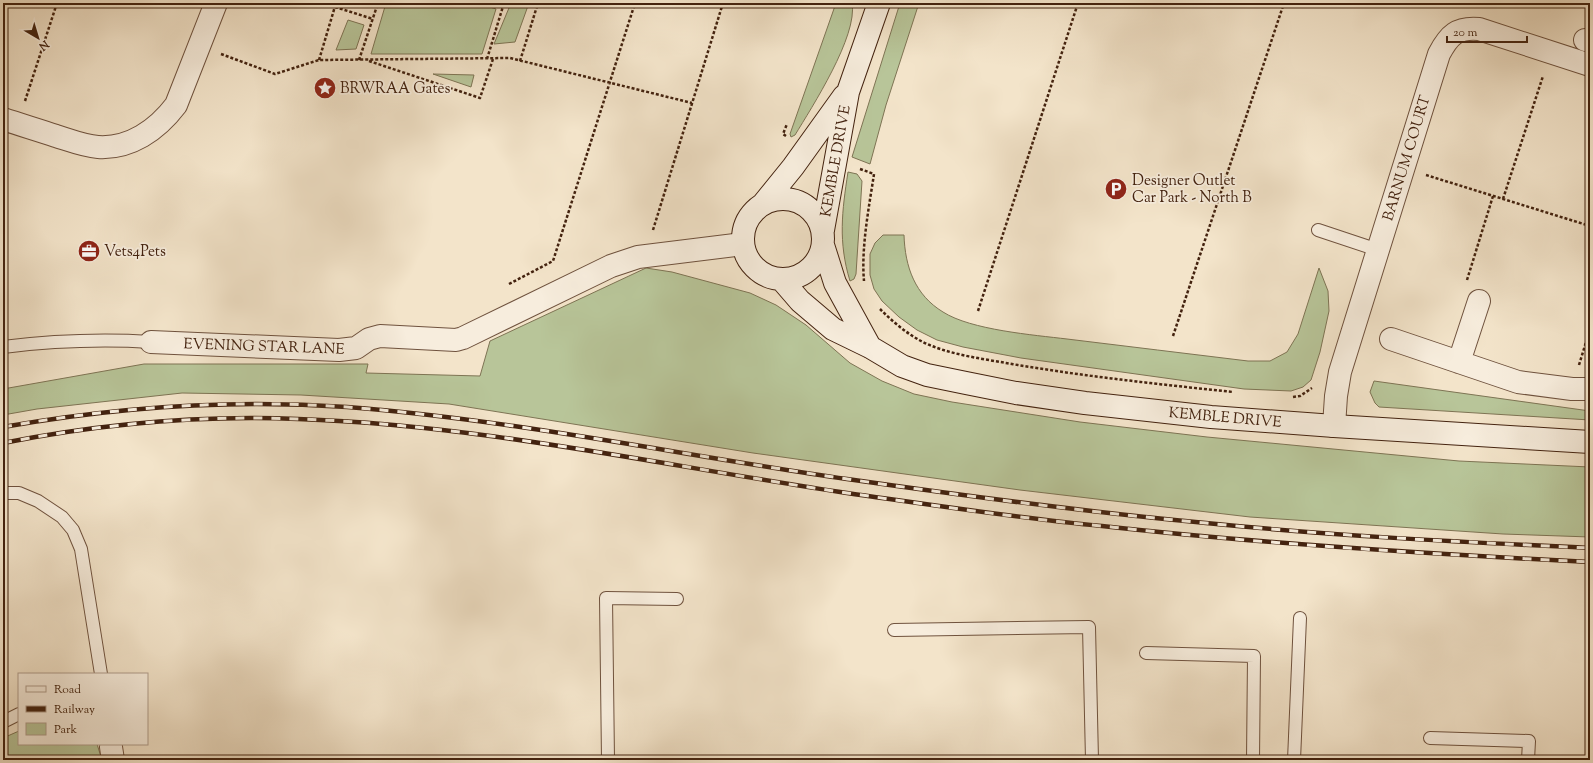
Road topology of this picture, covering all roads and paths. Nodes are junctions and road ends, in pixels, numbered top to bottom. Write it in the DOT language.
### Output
graph roads {
  1 [pos="57,3"];
  2 [pos="216,3"];
  3 [pos="336,3"];
  4 [pos="378,3"];
  5 [pos="504,3"];
  6 [pos="538,3"];
  7 [pos="635,3"];
  8 [pos="723,3"];
  9 [pos="879,3"];
  10 [pos="1078,3"];
  11 [pos="1284,3"];
  12 [pos="335,7"];
  13 [pos="373,19"];
  14 [pos="200,47"];
  15 [pos="487,59"];
  16 [pos="493,59"];
  17 [pos="318,60"];
  18 [pos="359,60"];
  19 [pos="366,60"];
  20 [pos="520,61"];
  21 [pos="1590,65"];
  22 [pos="1543,74"];
  23 [pos="610,83"];
  24 [pos="848,92"];
  25 [pos="692,103"];
  26 [pos="10,122"];
  27 [pos="788,124"];
  28 [pos="806,150"];
  29 [pos="834,163"];
  30 [pos="1403,168"];
  31 [pos="1503,199"];
  32 [pos="763,204"];
  33 [pos="1590,226"];
  34 [pos="1318,230"];
  35 [pos="823,237"];
  36 [pos="743,244"];
  37 [pos="1378,250"];
  38 [pos="645,256"];
  39 [pos="781,279"];
  40 [pos="864,283"];
  41 [pos="509,284"];
  42 [pos="1479,301"];
  43 [pos="878,308"];
  44 [pos="978,311"];
  45 [pos="1590,329"];
  46 [pos="1173,336"];
  47 [pos="1391,339"];
  48 [pos="151,342"];
  49 [pos="3,347"];
  50 [pos="870,347"];
  51 [pos="1459,362"];
  52 [pos="1314,386"];
  53 [pos="1581,389"];
  54 [pos="1234,392"];
  55 [pos="1290,397"];
  56 [pos="1334,426"];
  57 [pos="1590,442"];
  58 [pos="3,493"];
  59 [pos="678,599"];
  60 [pos="1300,618"];
  61 [pos="894,630"];
  62 [pos="1146,653"];
  63 [pos="98,672"];
  64 [pos="18,714"];
  65 [pos="3,722"];
  66 [pos="1430,738"];
  67 [pos="608,760"];
  68 [pos="1092,760"];
  69 [pos="1253,760"];
  70 [pos="1294,760"];
  71 [pos="1528,760"];
  1 -- 26 [label="path"];
  2 -- 14 [label="street"];
  3 -- 12 [label="path"];
  4 -- 13 [label="path"];
  5 -- 15 [label="path"];
  6 -- 20 [label="path"];
  7 -- 23 [label="path"];
  8 -- 25 [label="path"];
  9 -- 24 [label="street, KEMBLE DRIVE"];
  10 -- 44 [label="path"];
  11 -- 46 [label="path"];
  12 -- 13 [label="path"];
  12 -- 17 [label="path"];
  13 -- 18 [label="path"];
  14 -- 17 [label="path"];
  14 -- 26 [label="street"];
  15 -- 16 [label="path"];
  15 -- 19 [label="path"];
  16 -- 19 [label="path"];
  16 -- 20 [label="path"];
  17 -- 18 [label="path"];
  18 -- 19 [label="path"];
  20 -- 23 [label="path"];
  21 -- 30 [label="street, BARNUM COURT"];
  22 -- 31 [label="path"];
  23 -- 25 [label="path"];
  23 -- 41 [label="path"];
  24 -- 28 [label="street, KEMBLE DRIVE"];
  24 -- 29 [label="street, KEMBLE DRIVE"];
  25 -- 38 [label="path"];
  27 -- 28 [label="path"];
  28 -- 32 [label="street, KEMBLE DRIVE"];
  29 -- 35 [label="street, KEMBLE DRIVE"];
  29 -- 40 [label="path"];
  30 -- 31 [label="path"];
  30 -- 37 [label="street, BARNUM COURT"];
  31 -- 33 [label="path"];
  32 -- 35 [label="street"];
  32 -- 36 [label="street"];
  34 -- 37 [label="lane"];
  35 -- 39 [label="street"];
  35 -- 50 [label="street, KEMBLE DRIVE"];
  36 -- 38 [label="street, EVENING STAR LANE"];
  36 -- 39 [label="street"];
  37 -- 56 [label="street, BARNUM COURT"];
  38 -- 48 [label="street, EVENING STAR LANE"];
  39 -- 50 [label="street, KEMBLE DRIVE"];
  42 -- 51 [label="street"];
  43 -- 54 [label="path"];
  45 -- 53 [label="path"];
  47 -- 51 [label="street"];
  48 -- 49 [label="lane, EVENING STAR LANE"];
  50 -- 56 [label="street, KEMBLE DRIVE"];
  51 -- 53 [label="street"];
  52 -- 55 [label="path"];
  56 -- 57 [label="street, KEMBLE DRIVE"];
  58 -- 63 [label="lane"];
  59 -- 67 [label="lane"];
  60 -- 70 [label="lane"];
  61 -- 68 [label="lane"];
  62 -- 69 [label="lane"];
  64 -- 65 [label="lane"];
  66 -- 71 [label="lane"];
}
